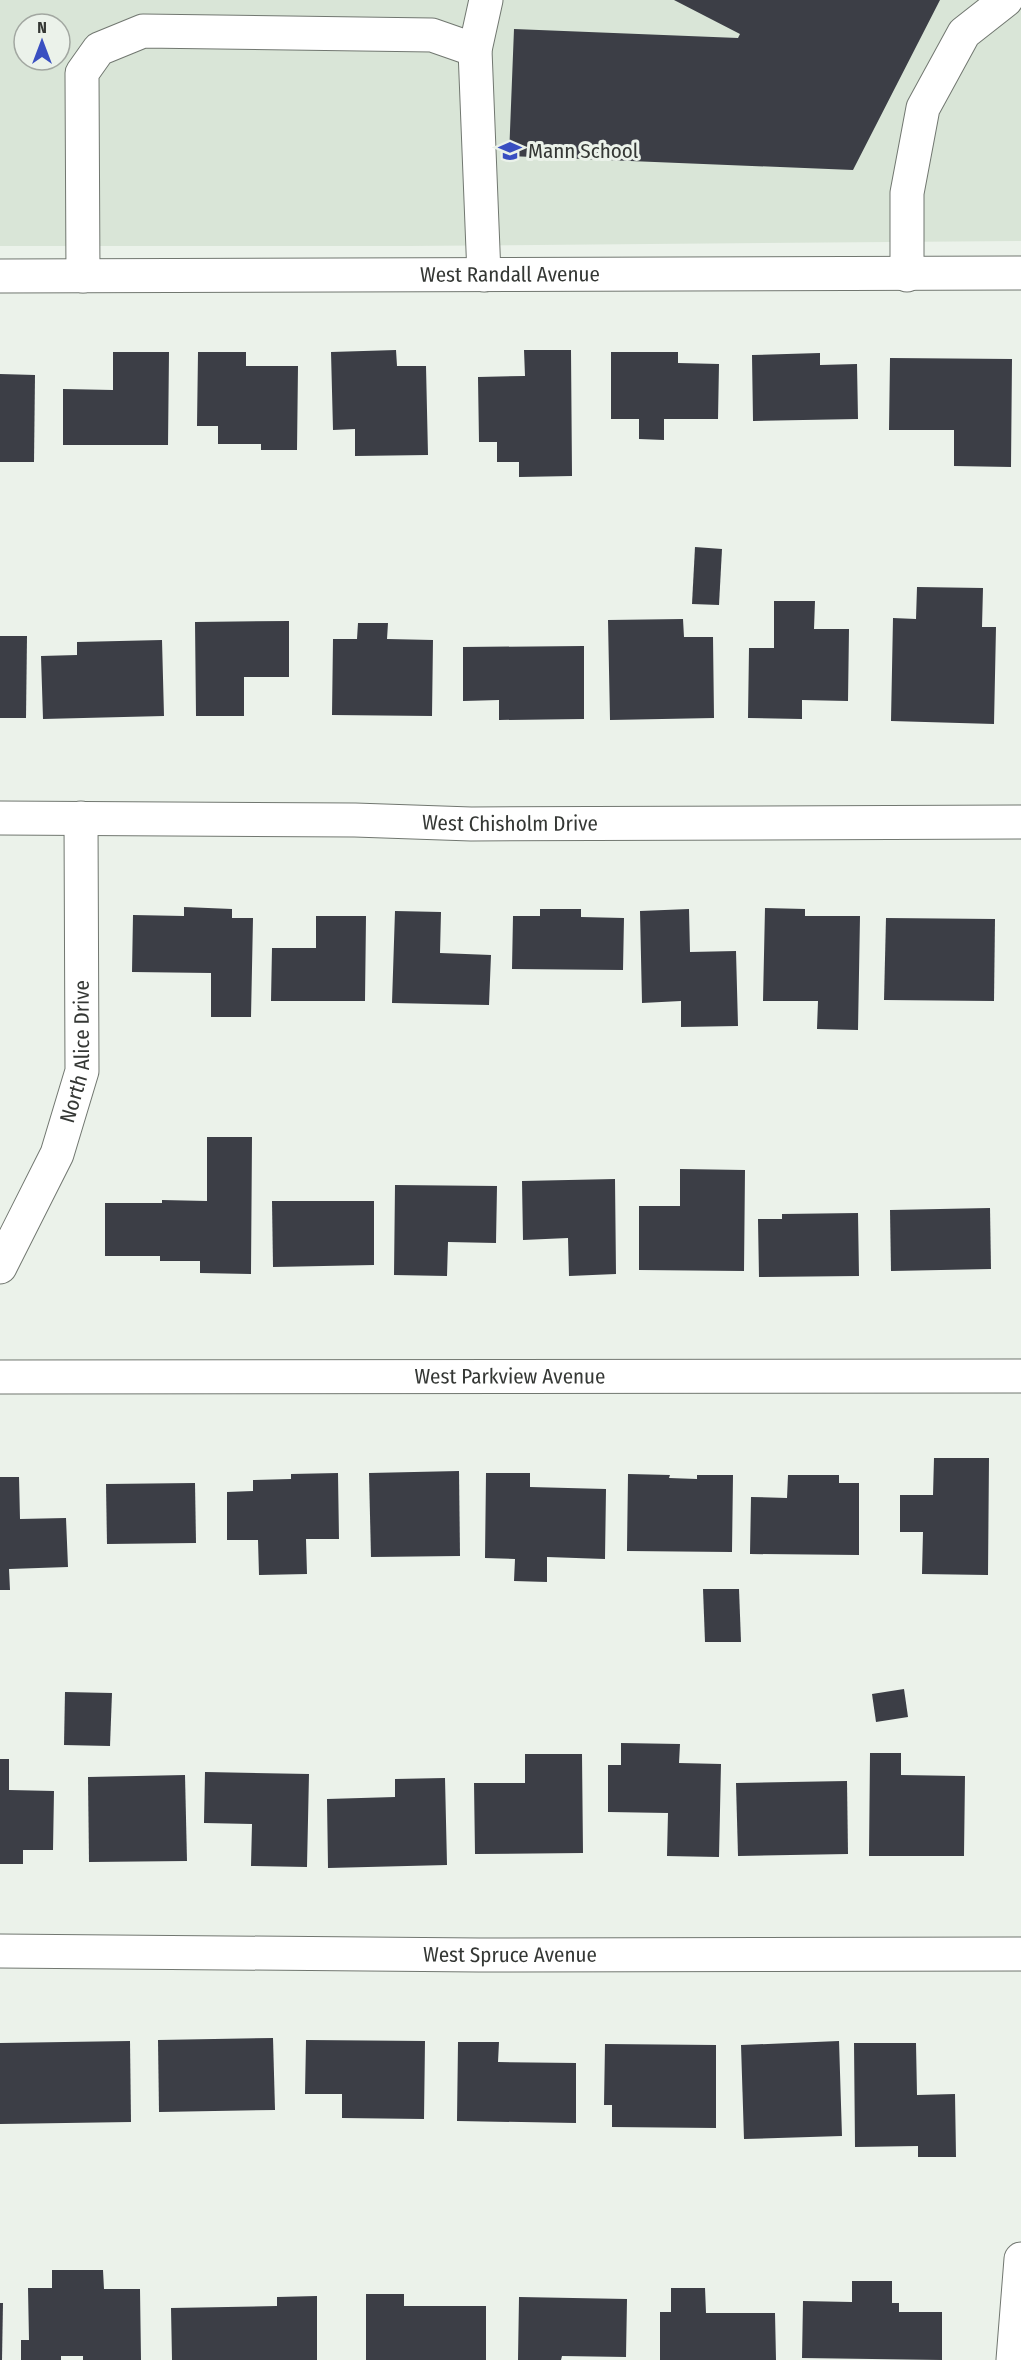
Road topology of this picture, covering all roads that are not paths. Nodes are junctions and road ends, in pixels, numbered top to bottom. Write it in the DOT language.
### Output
graph roads {
  1 [pos="486,0"];
  2 [pos="1006,0"];
  3 [pos="475,50"];
  4 [pos="1021,273"];
  5 [pos="484,275"];
  6 [pos="907,275"];
  7 [pos="0,276"];
  8 [pos="83,276"];
  9 [pos="0,818"];
  10 [pos="81,818"];
  11 [pos="1021,822"];
  12 [pos="0,1267"];
  13 [pos="1021,1376"];
  14 [pos="0,1377"];
  15 [pos="0,1951"];
  16 [pos="1021,1954"];
  17 [pos="1021,2259"];
  18 [pos="1014,2360"];
  1 -- 3 [label="street"];
  2 -- 6 [label="street"];
  3 -- 5 [label="street"];
  3 -- 8 [label="street"];
  4 -- 6 [label="street, West Randall Avenue"];
  5 -- 6 [label="street, West Randall Avenue"];
  5 -- 8 [label="street, West Randall Avenue"];
  7 -- 8 [label="street, West Randall Avenue"];
  9 -- 10 [label="street, West Chisholm Drive"];
  10 -- 11 [label="street, West Chisholm Drive"];
  10 -- 12 [label="street, North Alice Drive"];
  13 -- 14 [label="street, West Parkview Avenue"];
  15 -- 16 [label="street, West Spruce Avenue"];
  17 -- 18 [label="street"];
}
